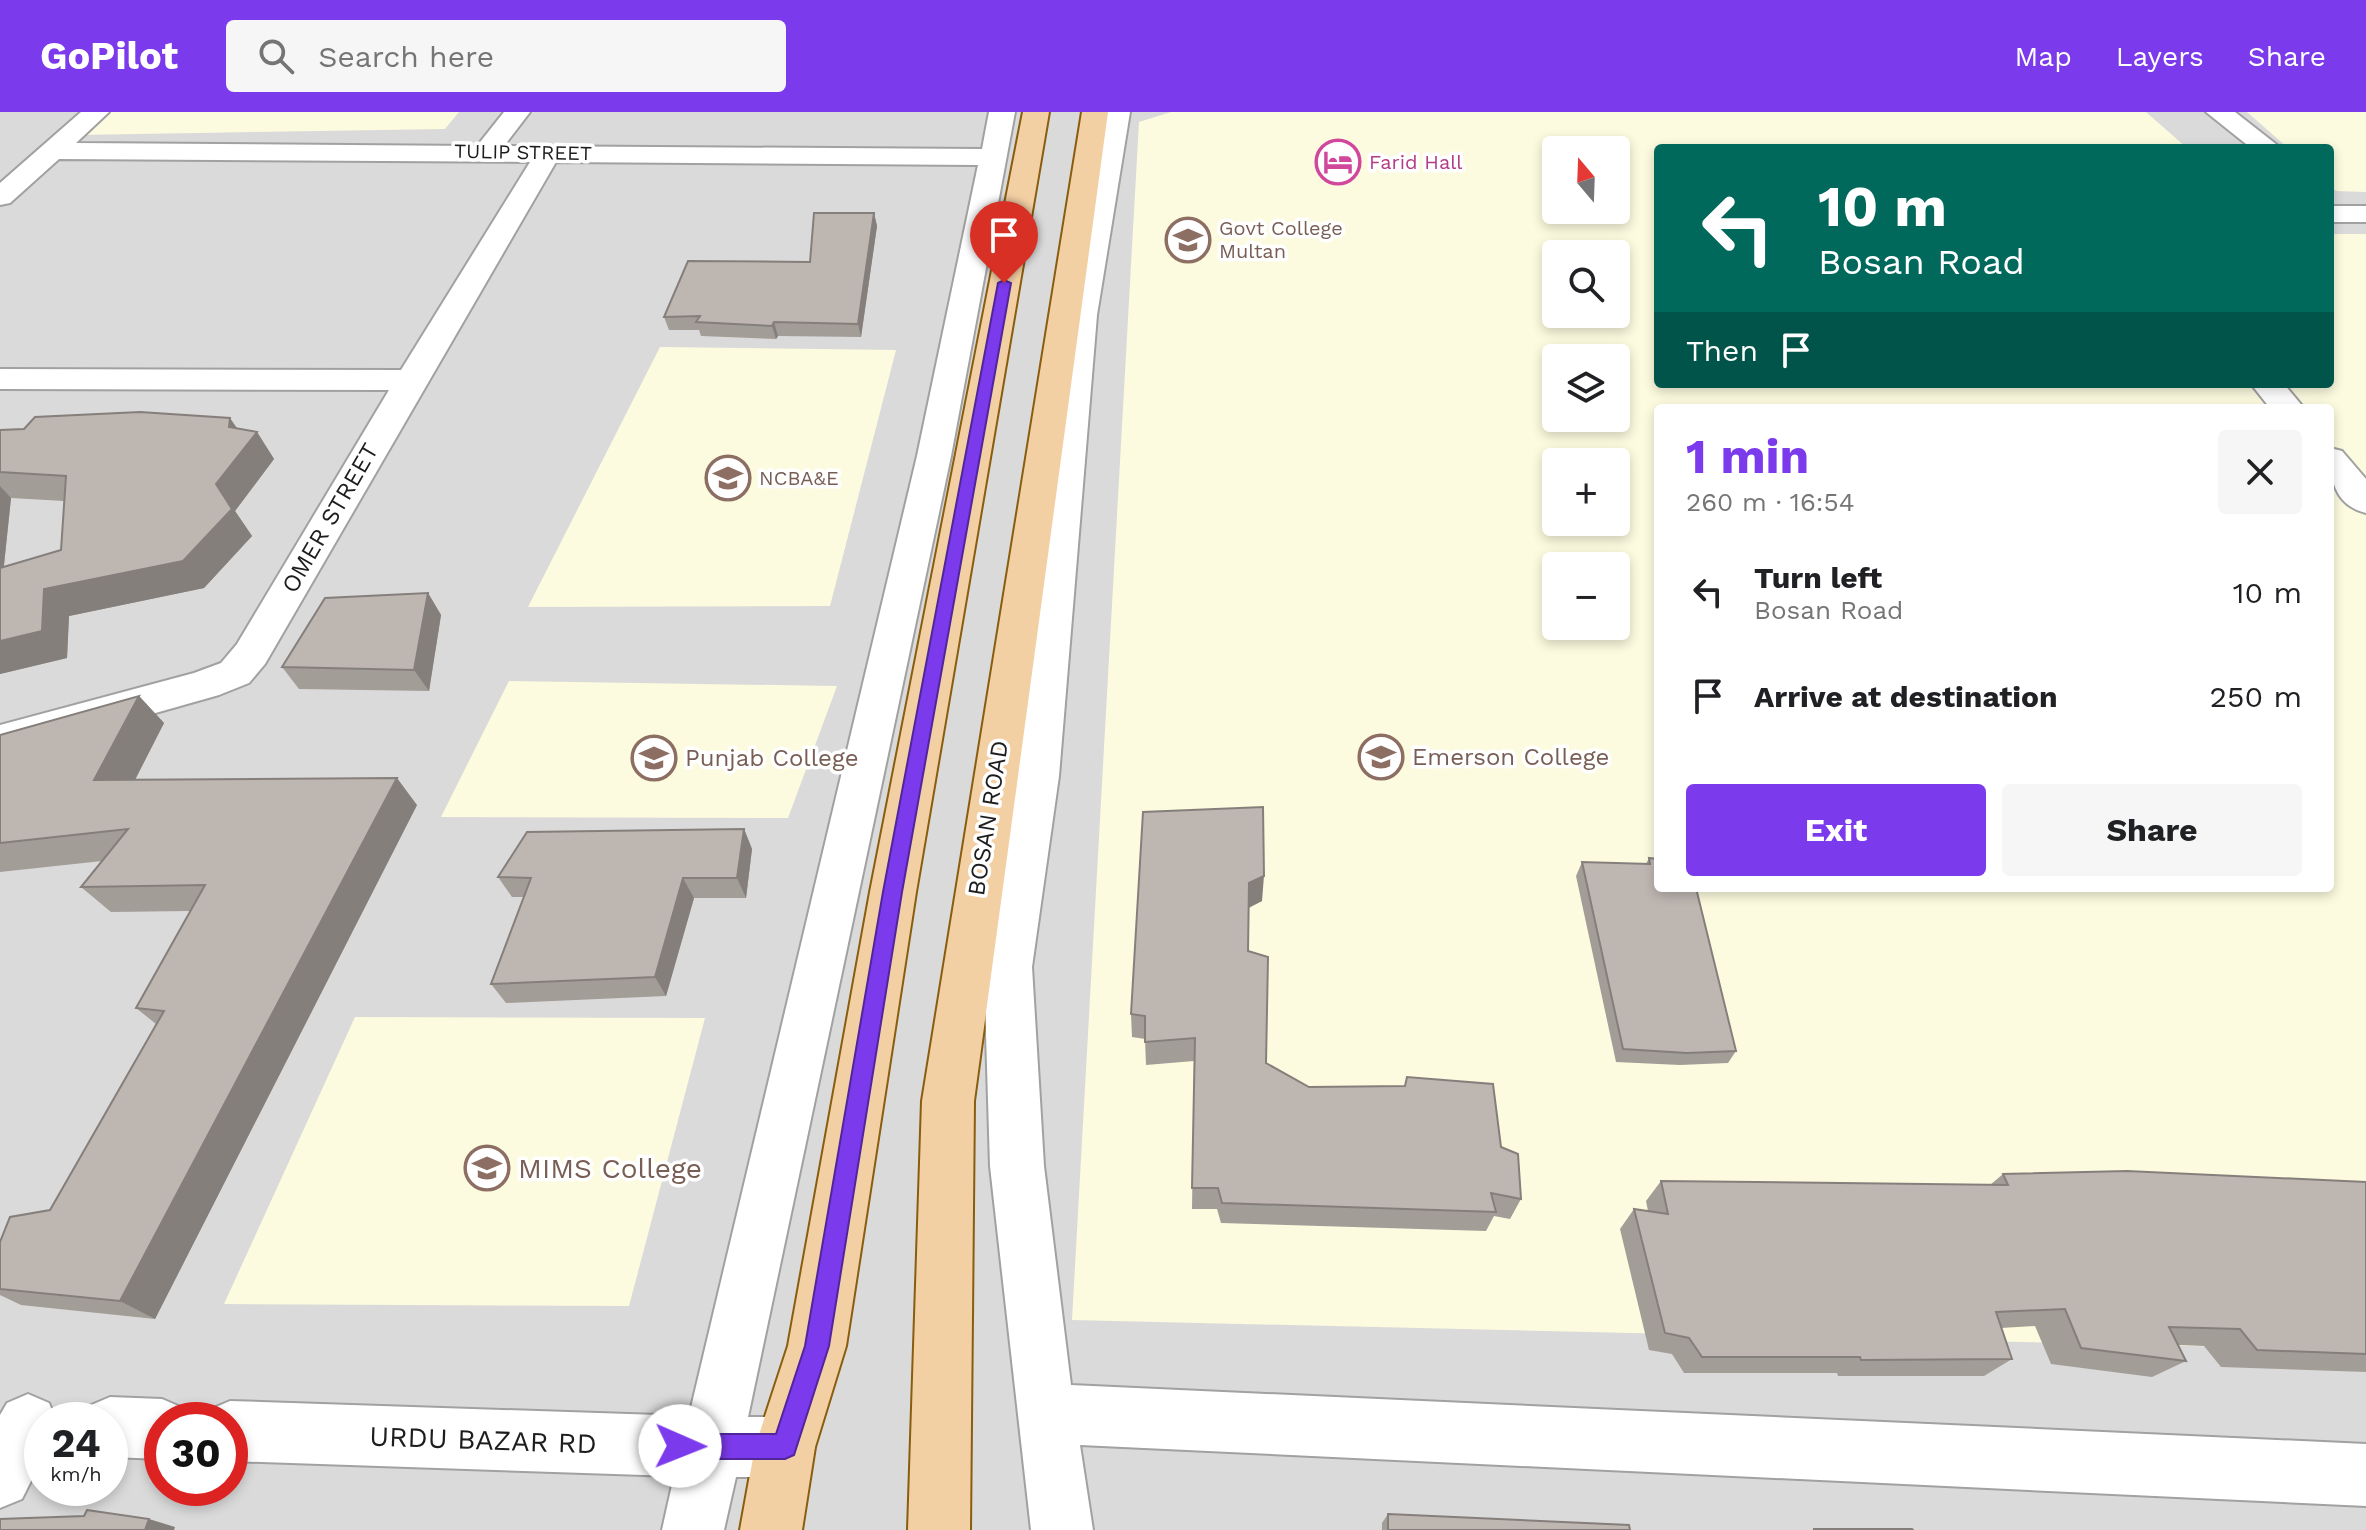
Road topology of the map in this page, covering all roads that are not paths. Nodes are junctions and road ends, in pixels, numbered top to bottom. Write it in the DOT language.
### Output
graph roads {
  1 [pos="96,112"];
  2 [pos="517,112"];
  3 [pos="1002,112"];
  4 [pos="1036,112"];
  5 [pos="1095,112"];
  6 [pos="1117,112"];
  7 [pos="2219,112"];
  8 [pos="2263,144"];
  9 [pos="51,151"];
  10 [pos="487,151"];
  11 [pos="549,152"];
  12 [pos="994,157"];
  13 [pos="0,197"];
  14 [pos="2334,198"];
  15 [pos="2351,214"];
  16 [pos="0,379"];
  17 [pos="411,380"];
  18 [pos="2270,388"];
  19 [pos="2284,404"];
  20 [pos="2334,464"];
  21 [pos="2366,502"];
  22 [pos="0,741"];
  23 [pos="1045,1414"];
  24 [pos="23,1424"];
  25 [pos="248,1432"];
  26 [pos="710,1447"];
  27 [pos="785,1447"];
  28 [pos="2366,1475"];
  29 [pos="0,1477"];
  30 [pos="693,1530"];
  31 [pos="771,1530"];
  32 [pos="939,1530"];
  33 [pos="1062,1530"];
  1 -- 9 [label="street"];
  2 -- 10 [label="street"];
  3 -- 12 [label="street"];
  4 -- 27 [label="main road"];
  5 -- 32 [label="main road, BOSAN ROAD"];
  6 -- 23 [label="street"];
  7 -- 8 [label="street"];
  9 -- 10 [label="street, TULIP STREET"];
  9 -- 13 [label="street"];
  10 -- 11 [label="street, TULIP STREET"];
  11 -- 12 [label="street, TULIP STREET"];
  11 -- 17 [label="street, OMER STREET"];
  12 -- 26 [label="street"];
  14 -- 15 [label="street"];
  16 -- 17 [label="street"];
  17 -- 22 [label="street, OMER STREET"];
  18 -- 19 [label="street"];
  20 -- 21 [label="street"];
  23 -- 28 [label="street"];
  23 -- 33 [label="street"];
  24 -- 29 [label="street"];
  25 -- 26 [label="street, URDU BAZAR RD"];
  26 -- 27 [label="street, URDU BAZAR RD"];
  26 -- 30 [label="street"];
  27 -- 31 [label="main road"];
}
